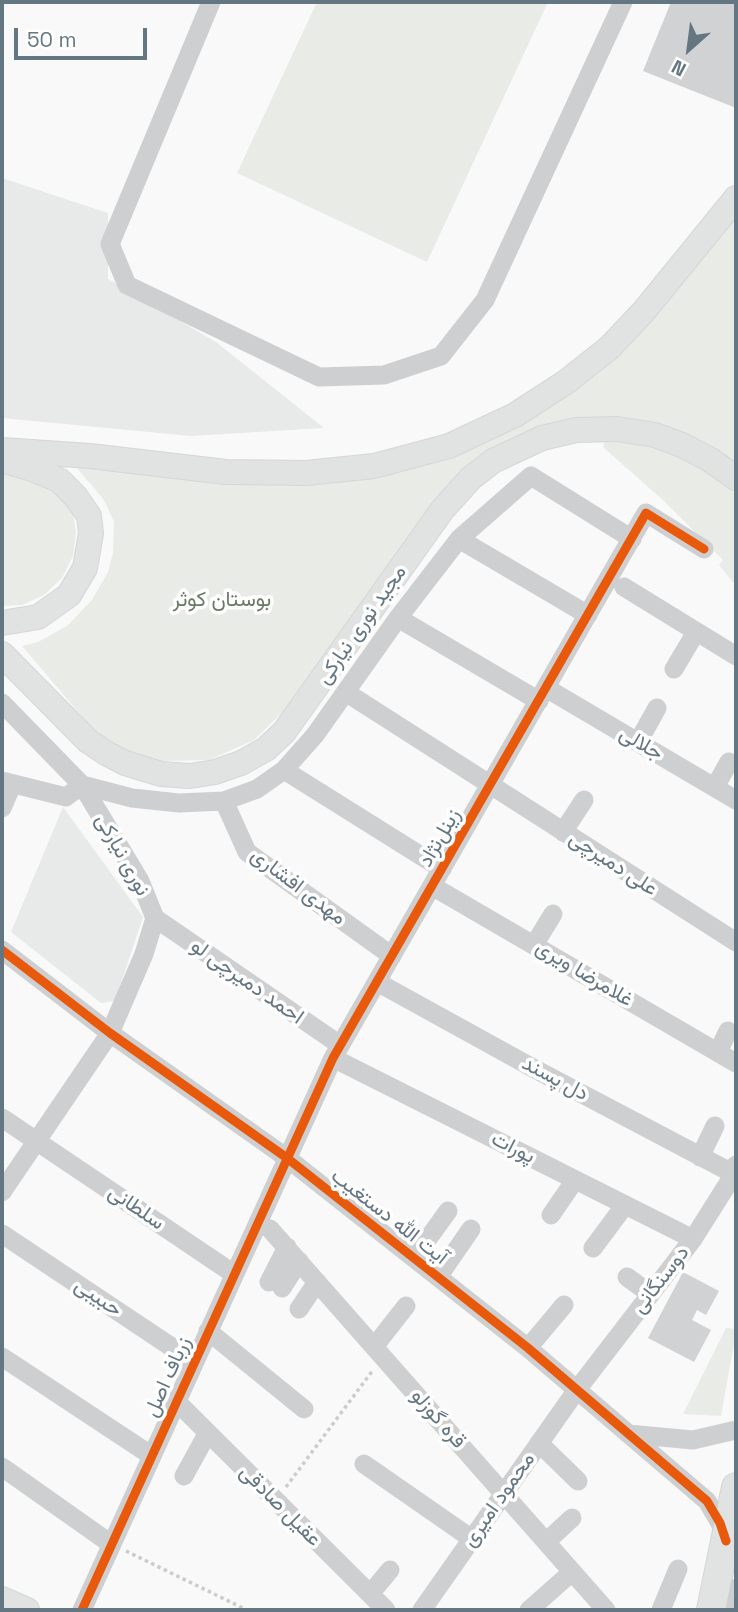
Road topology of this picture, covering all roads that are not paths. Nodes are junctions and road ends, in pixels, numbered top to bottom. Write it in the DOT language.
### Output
graph roads {
  1 [pos="211,2"];
  2 [pos="623,2"];
  3 [pos="736,198"];
  4 [pos="2,450"];
  5 [pos="2,460"];
  6 [pos="736,478"];
  7 [pos="459,538"];
  8 [pos="632,540"];
  9 [pos="704,549"];
  10 [pos="624,587"];
  11 [pos="589,615"];
  12 [pos="398,618"];
  13 [pos="2,623"];
  14 [pos="696,632"];
  15 [pos="2,654"];
  16 [pos="736,656"];
  17 [pos="674,669"];
  18 [pos="347,693"];
  19 [pos="543,694"];
  20 [pos="2,704"];
  21 [pos="657,708"];
  22 [pos="638,742"];
  23 [pos="729,762"];
  24 [pos="284,770"];
  25 [pos="7,783"];
  26 [pos="82,785"];
  27 [pos="491,785"];
  28 [pos="715,787"];
  29 [pos="584,800"];
  30 [pos="736,800"];
  31 [pos="224,801"];
  32 [pos="2,808"];
  33 [pos="563,832"];
  34 [pos="437,877"];
  35 [pos="553,914"];
  36 [pos="155,918"];
  37 [pos="736,942"];
  38 [pos="534,945"];
  39 [pos="2,950"];
  40 [pos="392,956"];
  41 [pos="377,982"];
  42 [pos="728,1031"];
  43 [pos="110,1033"];
  44 [pos="337,1051"];
  45 [pos="718,1052"];
  46 [pos="736,1063"];
  47 [pos="2,1118"];
  48 [pos="715,1126"];
  49 [pos="38,1141"];
  50 [pos="700,1157"];
  51 [pos="286,1158"];
  52 [pos="735,1169"];
  53 [pos="575,1180"];
  54 [pos="2,1192"];
  55 [pos="625,1205"];
  56 [pos="448,1210"];
  57 [pos="551,1214"];
  58 [pos="270,1228"];
  59 [pos="471,1229"];
  60 [pos="2,1234"];
  61 [pos="693,1239"];
  62 [pos="593,1248"];
  63 [pos="293,1254"];
  64 [pos="414,1258"];
  65 [pos="234,1274"];
  66 [pos="627,1277"];
  67 [pos="438,1278"];
  68 [pos="317,1282"];
  69 [pos="276,1285"];
  70 [pos="649,1293"];
  71 [pos="564,1304"];
  72 [pos="406,1306"];
  73 [pos="299,1310"];
  74 [pos="208,1331"];
  75 [pos="528,1348"];
  76 [pos="378,1352"];
  77 [pos="2,1357"];
  78 [pos="194,1362"];
  79 [pos="576,1391"];
  80 [pos="176,1401"];
  81 [pos="304,1409"];
  82 [pos="736,1430"];
  83 [pos="207,1434"];
  84 [pos="628,1434"];
  85 [pos="539,1443"];
  86 [pos="152,1456"];
  87 [pos="364,1464"];
  88 [pos="2,1467"];
  89 [pos="184,1476"];
  90 [pos="578,1481"];
  91 [pos="736,1487"];
  92 [pos="503,1494"];
  93 [pos="572,1518"];
  94 [pos="472,1539"];
  95 [pos="726,1541"];
  96 [pos="546,1542"];
  97 [pos="111,1545"];
  98 [pos="678,1569"];
  99 [pos="390,1570"];
  100 [pos="572,1572"];
  101 [pos="736,1588"];
  102 [pos="370,1594"];
  103 [pos="2,1599"];
  104 [pos="27,1610"];
  105 [pos="82,1610"];
  106 [pos="386,1610"];
  107 [pos="422,1610"];
  108 [pos="528,1610"];
  109 [pos="606,1610"];
  110 [pos="661,1610"];
  111 [pos="711,1610"];
  112 [pos="732,1610"];
  1 -- 2 [label="street"];
  3 -- 4 [label="main road"];
  5 -- 13 [label="main road"];
  6 -- 15 [label="main road, مجید نوری نیارکی"];
  7 -- 8 [label="street"];
  7 -- 11 [label="street"];
  7 -- 12 [label="street"];
  8 -- 9 [label="street, زینل‌نژاد"];
  8 -- 11 [label="street, زینل‌نژاد"];
  10 -- 14 [label="street"];
  11 -- 19 [label="street, زینل‌نژاد"];
  12 -- 18 [label="street"];
  12 -- 19 [label="street, جلالی"];
  14 -- 16 [label="street"];
  14 -- 17 [label="street"];
  18 -- 24 [label="street"];
  18 -- 27 [label="street, علی دمیرچی"];
  19 -- 22 [label="street, جلالی"];
  19 -- 27 [label="street, زینل‌نژاد"];
  20 -- 26 [label="street, نوری نیارکی"];
  21 -- 22 [label="street"];
  22 -- 28 [label="street, جلالی"];
  23 -- 28 [label="street"];
  24 -- 31 [label="street"];
  24 -- 34 [label="street, غلامرضا ویری"];
  25 -- 26 [label="street"];
  25 -- 32 [label="street"];
  26 -- 31 [label="street"];
  26 -- 36 [label="street, نوری نیارکی"];
  27 -- 33 [label="street, علی دمیرچی"];
  27 -- 34 [label="street, زینل‌نژاد"];
  28 -- 30 [label="street, جلالی"];
  29 -- 33 [label="street"];
  31 -- 40 [label="street, مهدی افشاری"];
  33 -- 37 [label="street, علی دمیرچی"];
  34 -- 38 [label="street, غلامرضا ویری"];
  34 -- 40 [label="street, زینل‌نژاد"];
  35 -- 38 [label="street"];
  36 -- 43 [label="street, نوری نیارکی"];
  36 -- 44 [label="street, احمد دمیرچی لو"];
  38 -- 45 [label="street, غلامرضا ویری"];
  39 -- 43 [label="street, آیت الله دستغیب"];
  40 -- 41 [label="street, زینل‌نژاد"];
  41 -- 44 [label="street, زینل‌نژاد"];
  41 -- 50 [label="street, دل پسند"];
  42 -- 45 [label="street"];
  43 -- 49 [label="street, نوری نیارکی"];
  43 -- 51 [label="street, آیت الله دستغیب"];
  44 -- 51 [label="street, زینل‌نژاد"];
  44 -- 53 [label="street, پورات"];
  45 -- 46 [label="street, غلامرضا ویری"];
  47 -- 49 [label="street, سلطانی"];
  48 -- 50 [label="street"];
  49 -- 54 [label="street, نوری نیارکی"];
  49 -- 65 [label="street, سلطانی"];
  50 -- 52 [label="street, دل پسند"];
  51 -- 64 [label="street, آیت الله دستغیب"];
  51 -- 65 [label="street, زرباف اصل"];
  52 -- 61 [label="street, دوسنگانی"];
  53 -- 55 [label="street, پورات"];
  53 -- 57 [label="street"];
  55 -- 61 [label="street, پورات"];
  55 -- 62 [label="street"];
  56 -- 64 [label="street"];
  58 -- 63 [label="street, قره گوزلو"];
  59 -- 67 [label="street"];
  60 -- 78 [label="street, حبیبی"];
  61 -- 70 [label="street, دوسنگانی"];
  63 -- 68 [label="street, قره گوزلو"];
  63 -- 69 [label="street"];
  64 -- 67 [label="street, آیت الله دستغیب"];
  65 -- 74 [label="street, زرباف اصل"];
  66 -- 70 [label="street"];
  67 -- 75 [label="street, آیت الله دستغیب"];
  68 -- 73 [label="street"];
  68 -- 76 [label="street, قره گوزلو"];
  70 -- 79 [label="street, دوسنگانی"];
  71 -- 75 [label="street"];
  72 -- 76 [label="street"];
  74 -- 78 [label="street, زرباف اصل"];
  74 -- 81 [label="street"];
  75 -- 79 [label="street, آیت الله دستغیب"];
  76 -- 92 [label="street, قره گوزلو"];
  77 -- 86 [label="street"];
  78 -- 80 [label="street, زرباف اصل"];
  79 -- 84 [label="street, آیت الله دستغیب"];
  79 -- 85 [label="street, محمود امیری"];
  80 -- 83 [label="street, عقیل صادقی"];
  80 -- 86 [label="street, زرباف اصل"];
  82 -- 84 [label="street"];
  83 -- 89 [label="street"];
  83 -- 102 [label="street, عقیل صادقی"];
  84 -- 95 [label="street, آیت الله دستغیب"];
  85 -- 90 [label="street"];
  85 -- 92 [label="street, محمود امیری"];
  86 -- 97 [label="street, زرباف اصل"];
  87 -- 94 [label="street"];
  88 -- 97 [label="street"];
  91 -- 95 [label="highway"];
  92 -- 94 [label="street, محمود امیری"];
  92 -- 96 [label="street, قره گوزلو"];
  93 -- 96 [label="street"];
  94 -- 107 [label="street, محمود امیری"];
  95 -- 111 [label="highway"];
  96 -- 100 [label="street, قره گوزلو"];
  97 -- 105 [label="street, زرباف اصل"];
  98 -- 110 [label="street"];
  99 -- 102 [label="street"];
  100 -- 108 [label="street"];
  100 -- 109 [label="street, قره گوزلو"];
  101 -- 112 [label="street"];
  102 -- 106 [label="street, عقیل صادقی"];
  103 -- 104 [label="main road"];
}
